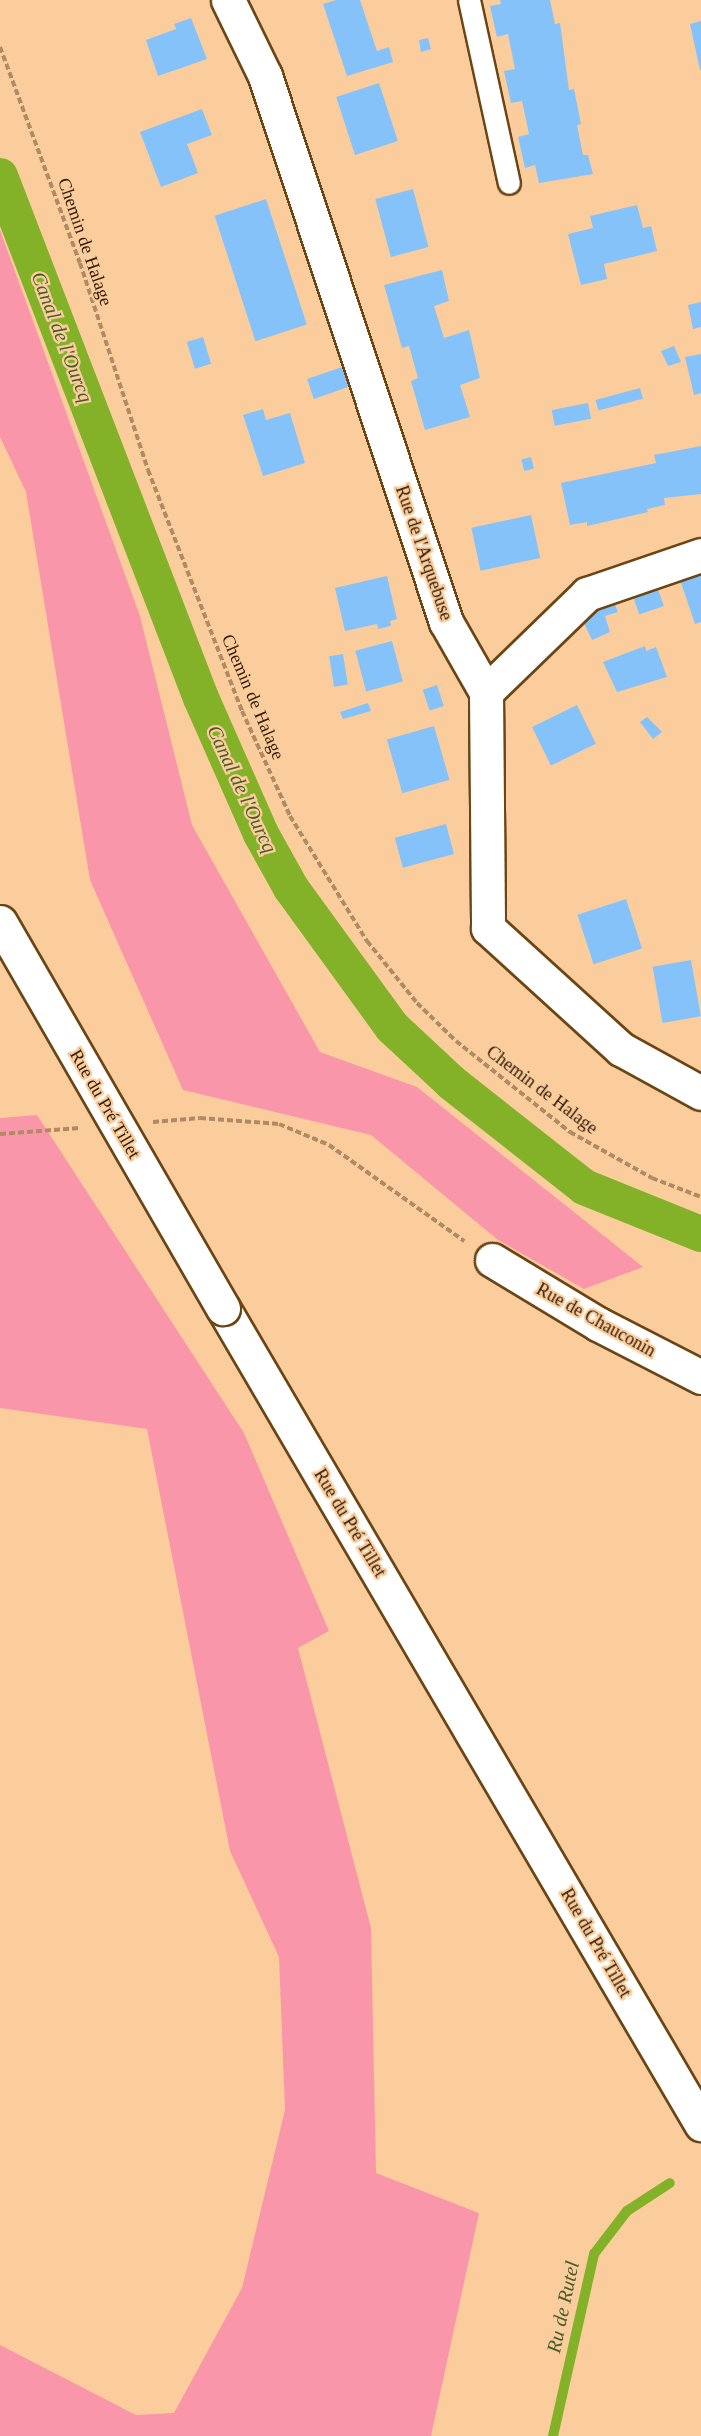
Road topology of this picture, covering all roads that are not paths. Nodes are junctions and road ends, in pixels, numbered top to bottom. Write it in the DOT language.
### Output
graph roads {
  1 [pos="228,0"];
  2 [pos="469,0"];
  3 [pos="509,183"];
  4 [pos="701,555"];
  5 [pos="486,692"];
  6 [pos="0,922"];
  7 [pos="701,1093"];
  8 [pos="492,1260"];
  9 [pos="701,1377"];
  10 [pos="701,2124"];
  1 -- 5 [label="street, Rue de l'Arquebuse"];
  2 -- 3 [label="lane"];
  4 -- 5 [label="street"];
  5 -- 7 [label="street, Rue de l'Arquebuse"];
  6 -- 10 [label="street, Rue du Pré Tillet, bridge"];
  8 -- 9 [label="street, Rue de Chauconin"];
}
